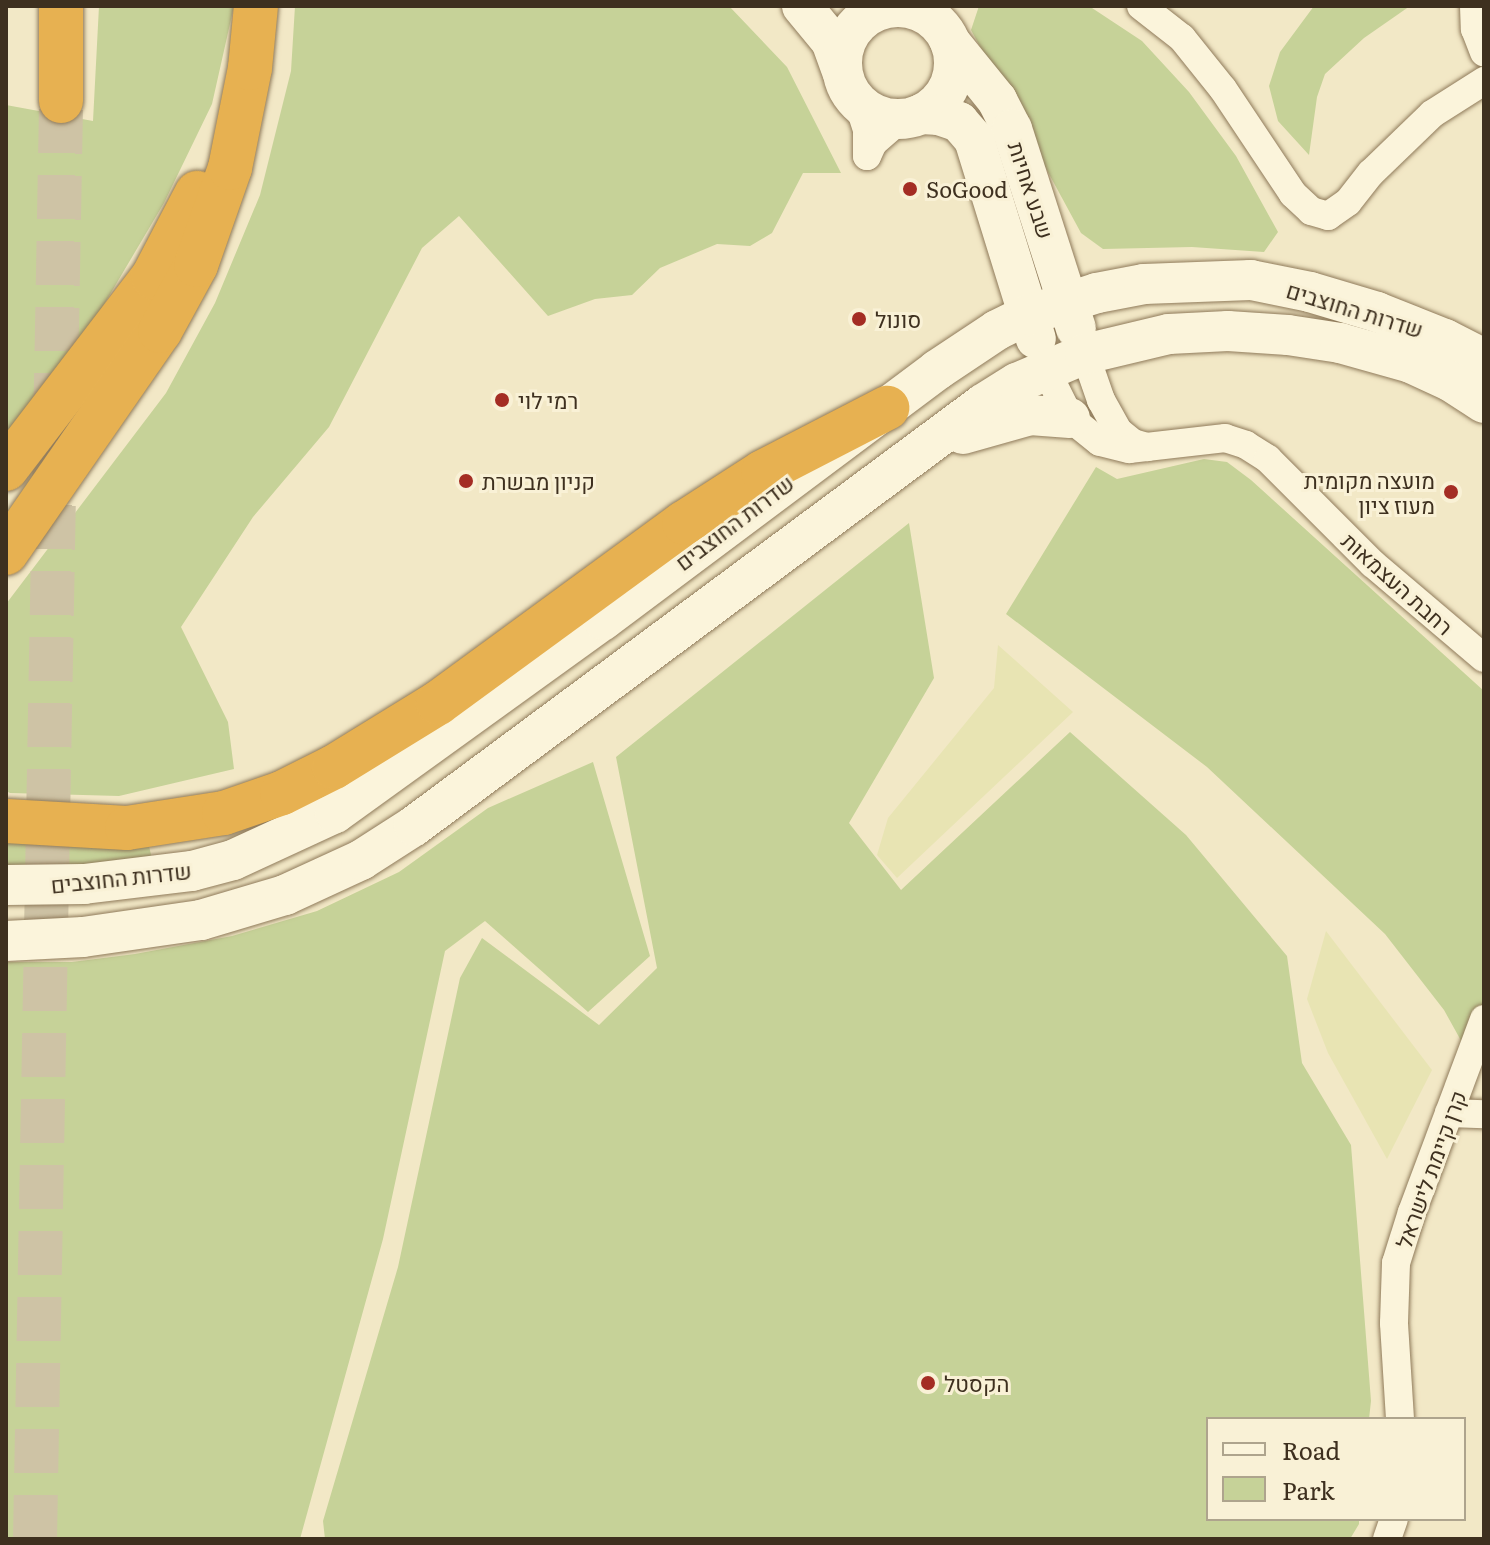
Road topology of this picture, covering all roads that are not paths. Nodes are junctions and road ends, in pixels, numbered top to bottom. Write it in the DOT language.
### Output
graph roads {
  1 [pos="61,6"];
  2 [pos="253,6"];
  3 [pos="802,6"];
  4 [pos="835,6"];
  5 [pos="1141,6"];
  6 [pos="1474,6"];
  7 [pos="886,7"];
  8 [pos="942,24"];
  9 [pos="1484,52"];
  10 [pos="1484,81"];
  11 [pos="850,87"];
  12 [pos="61,101"];
  13 [pos="910,117"];
  14 [pos="1000,215"];
  15 [pos="1046,232"];
  16 [pos="1144,284"];
  17 [pos="1067,302"];
  18 [pos="1028,315"];
  19 [pos="960,354"];
  20 [pos="1085,354"];
  21 [pos="1484,359"];
  22 [pos="1046,370"];
  23 [pos="1484,403"];
  24 [pos="887,408"];
  25 [pos="1070,418"];
  26 [pos="921,448"];
  27 [pos="1148,448"];
  28 [pos="6,469"];
  29 [pos="6,553"];
  30 [pos="1484,658"];
  31 [pos="6,821"];
  32 [pos="6,885"];
  33 [pos="6,941"];
  34 [pos="1484,1019"];
  35 [pos="1449,1113"];
  36 [pos="1484,1114"];
  37 [pos="1400,1417"];
  1 -- 12 [label="highway"];
  2 -- 28 [label="highway"];
  2 -- 29 [label="highway"];
  3 -- 11 [label="main road"];
  4 -- 7 [label="main road"];
  5 -- 10 [label="street"];
  6 -- 9 [label="street"];
  7 -- 8 [label="main road"];
  7 -- 11 [label="main road"];
  8 -- 13 [label="main road"];
  8 -- 15 [label="main road, שבע אחיות"];
  11 -- 13 [label="main road"];
  13 -- 14 [label="main road, שבע אחיות"];
  14 -- 18 [label="main road, שבע אחיות"];
  14 -- 19 [label="main road"];
  15 -- 16 [label="main road"];
  15 -- 17 [label="main road, שבע אחיות"];
  16 -- 17 [label="main road, שדרות החוצבים"];
  16 -- 21 [label="main road, שדרות החוצבים"];
  17 -- 18 [label="main road, שדרות החוצבים"];
  17 -- 20 [label="main road, שבע אחיות"];
  18 -- 19 [label="main road, שדרות החוצבים"];
  18 -- 22 [label="main road, שבע אחיות"];
  19 -- 24 [label="main road, שדרות החוצבים"];
  20 -- 22 [label="main road, שדרות החוצבים"];
  20 -- 23 [label="main road, שדרות החוצבים"];
  20 -- 27 [label="street"];
  22 -- 25 [label="street, רחבת העצמאות"];
  22 -- 26 [label="main road, שדרות החוצבים"];
  24 -- 31 [label="highway"];
  24 -- 32 [label="main road, שדרות החוצבים"];
  25 -- 26 [label="main road"];
  25 -- 27 [label="street, רחבת העצמאות"];
  26 -- 33 [label="main road, שדרות החוצבים"];
  27 -- 30 [label="street, רחבת העצמאות"];
  34 -- 35 [label="street, קרן קיימת לישראל"];
  35 -- 36 [label="street"];
  35 -- 37 [label="street, קרן קיימת לישראל"];
}
